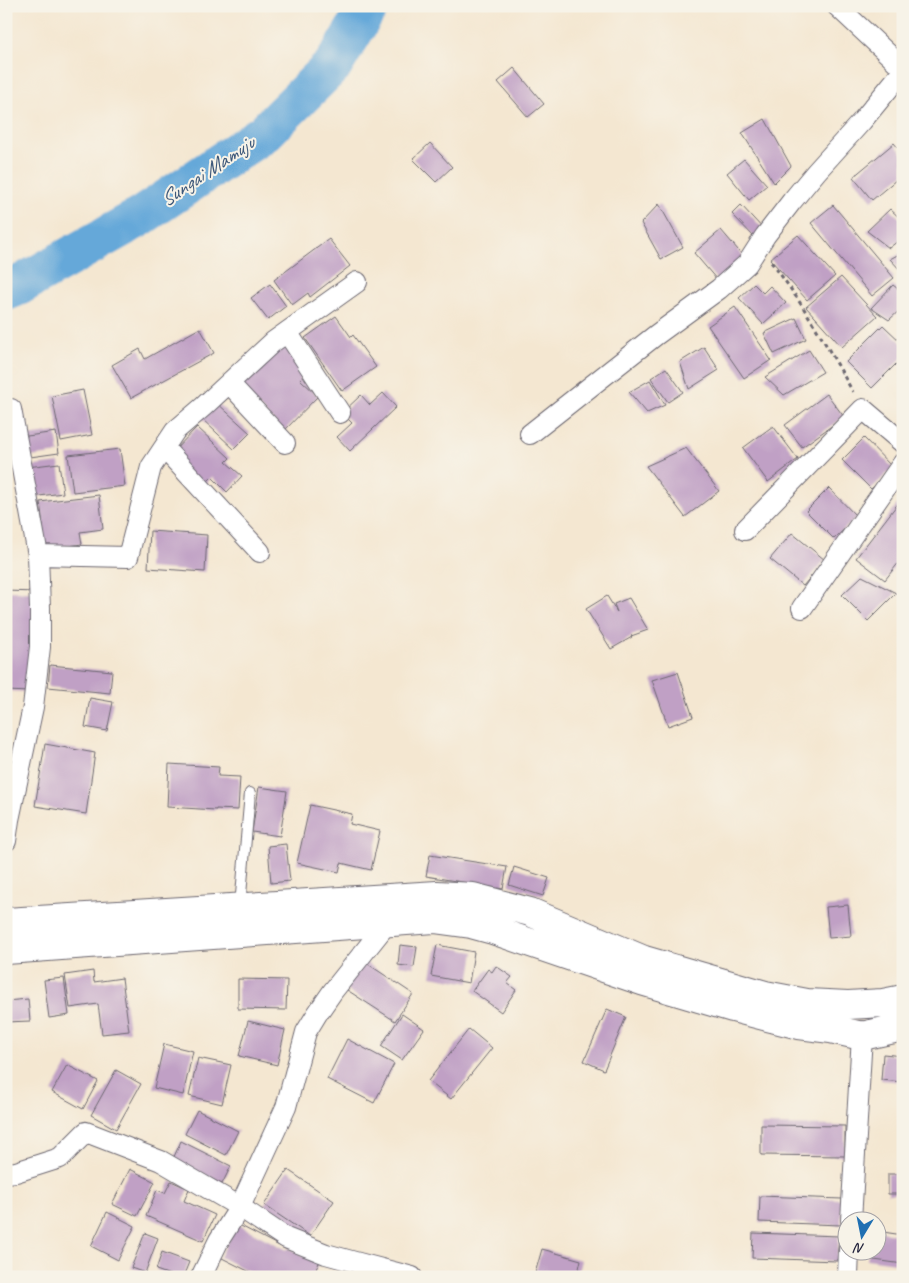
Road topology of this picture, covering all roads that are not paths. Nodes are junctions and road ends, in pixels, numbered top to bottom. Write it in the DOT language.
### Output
graph roads {
  1 [pos="837,6"];
  2 [pos="903,70"];
  3 [pos="356,282"];
  4 [pos="287,332"];
  5 [pos="229,383"];
  6 [pos="11,409"];
  7 [pos="340,413"];
  8 [pos="530,434"];
  9 [pos="903,443"];
  10 [pos="285,444"];
  11 [pos="164,448"];
  12 [pos="903,463"];
  13 [pos="745,530"];
  14 [pos="260,552"];
  15 [pos="38,555"];
  16 [pos="802,608"];
  17 [pos="250,793"];
  18 [pos="6,841"];
  19 [pos="240,907"];
  20 [pos="6,922"];
  21 [pos="388,922"];
  22 [pos="6,950"];
  23 [pos="903,999"];
  24 [pos="903,1027"];
  25 [pos="862,1036"];
  26 [pos="6,1174"];
  27 [pos="240,1207"];
  28 [pos="852,1210"];
  29 [pos="849,1260"];
  30 [pos="201,1277"];
  31 [pos="412,1277"];
  32 [pos="848,1277"];
  1 -- 2 [label="street"];
  2 -- 8 [label="street"];
  3 -- 4 [label="street"];
  4 -- 5 [label="street"];
  4 -- 7 [label="street"];
  5 -- 10 [label="street"];
  5 -- 11 [label="street"];
  6 -- 15 [label="street"];
  9 -- 13 [label="street"];
  11 -- 14 [label="street"];
  11 -- 15 [label="street"];
  12 -- 16 [label="street"];
  15 -- 18 [label="street"];
  17 -- 19 [label="lane"];
  19 -- 20 [label="highway"];
  19 -- 23 [label="highway"];
  21 -- 22 [label="highway"];
  21 -- 25 [label="highway"];
  21 -- 27 [label="street"];
  24 -- 25 [label="highway"];
  25 -- 28 [label="street"];
  26 -- 27 [label="street"];
  27 -- 30 [label="street"];
  27 -- 31 [label="street"];
  29 -- 32 [label="street"];
}
